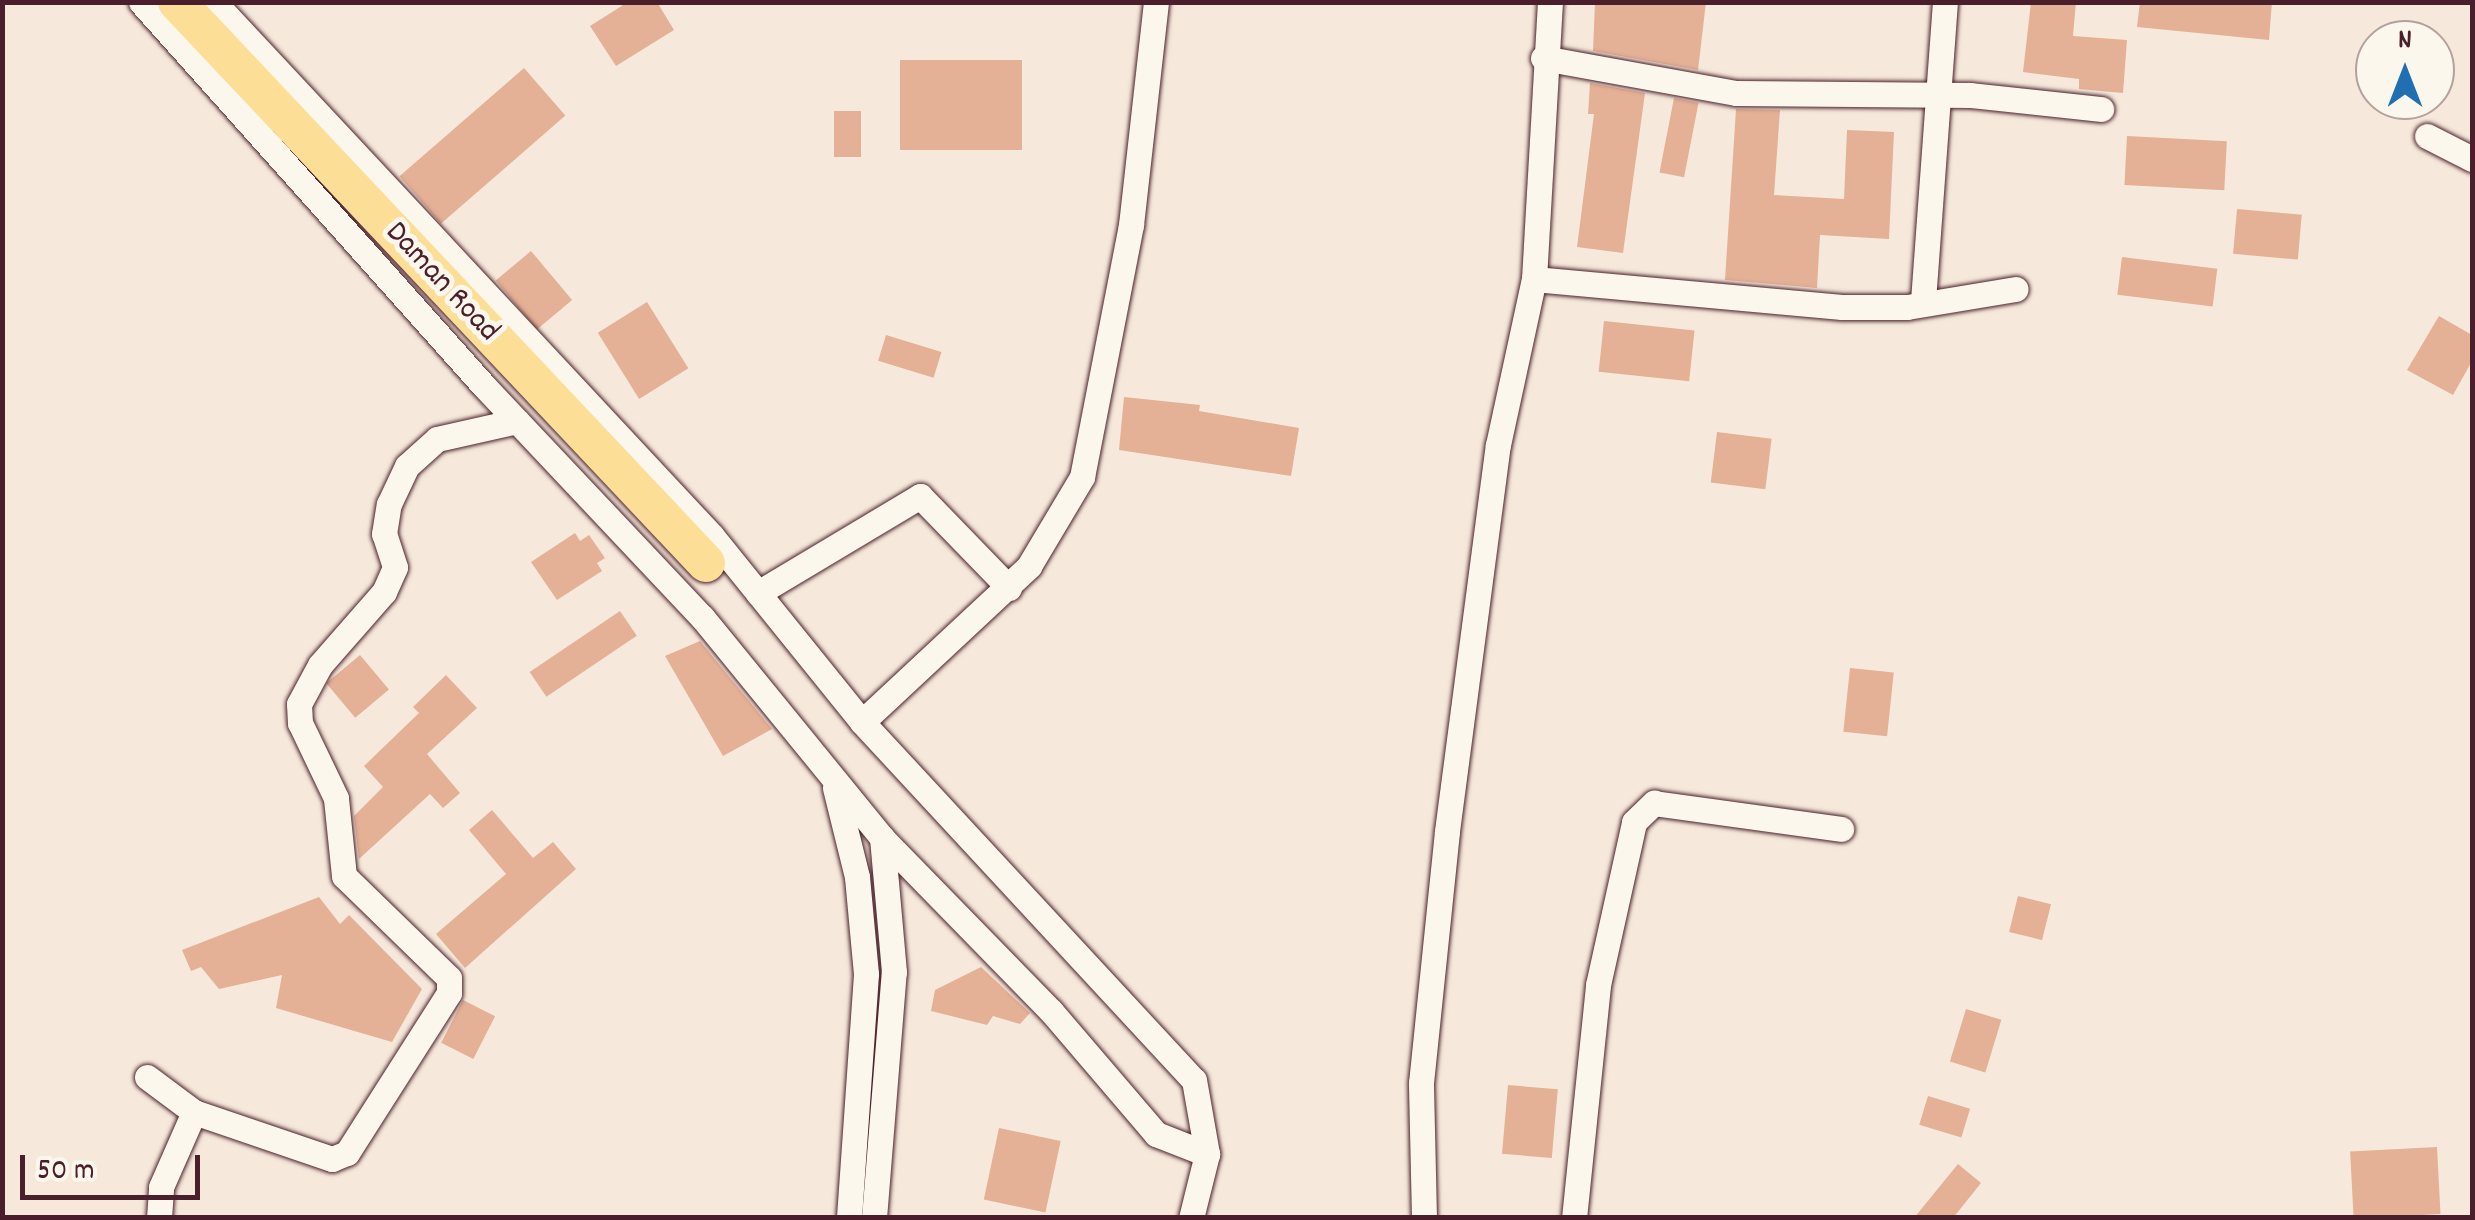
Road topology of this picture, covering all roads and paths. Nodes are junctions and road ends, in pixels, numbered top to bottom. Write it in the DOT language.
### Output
graph roads {
  1 [pos="141,2"];
  2 [pos="177,2"];
  3 [pos="214,2"];
  4 [pos="1156,2"];
  5 [pos="1550,2"];
  6 [pos="1944,2"];
  7 [pos="1542,58"];
  8 [pos="1935,96"];
  9 [pos="2101,108"];
  10 [pos="2426,136"];
  11 [pos="2472,159"];
  12 [pos="1534,279"];
  13 [pos="2016,289"];
  14 [pos="1923,301"];
  15 [pos="517,420"];
  16 [pos="706,562"];
  17 [pos="1009,588"];
  18 [pos="758,593"];
  19 [pos="862,722"];
  20 [pos="834,783"];
  21 [pos="1841,829"];
  22 [pos="882,838"];
  23 [pos="146,1077"];
  24 [pos="194,1112"];
  25 [pos="1207,1154"];
  26 [pos="158,1218"];
  27 [pos="848,1218"];
  28 [pos="874,1218"];
  29 [pos="1191,1218"];
  30 [pos="1424,1218"];
  31 [pos="1574,1218"];
  1 -- 15 [label="street"];
  2 -- 16 [label="main road, Daman Road"];
  3 -- 18 [label="street"];
  4 -- 17 [label="street"];
  5 -- 7 [label="street"];
  6 -- 8 [label="street"];
  7 -- 8 [label="street"];
  7 -- 12 [label="street"];
  8 -- 9 [label="street"];
  8 -- 14 [label="street"];
  10 -- 11 [label="street"];
  12 -- 14 [label="street"];
  12 -- 30 [label="street"];
  13 -- 14 [label="street"];
  15 -- 20 [label="street"];
  15 -- 24 [label="street"];
  17 -- 18 [label="street"];
  17 -- 19 [label="street"];
  18 -- 19 [label="street"];
  19 -- 25 [label="street"];
  20 -- 22 [label="street"];
  20 -- 27 [label="street"];
  21 -- 31 [label="street"];
  22 -- 25 [label="street"];
  22 -- 28 [label="street"];
  23 -- 24 [label="street"];
  24 -- 26 [label="street"];
  25 -- 29 [label="street"];
}
